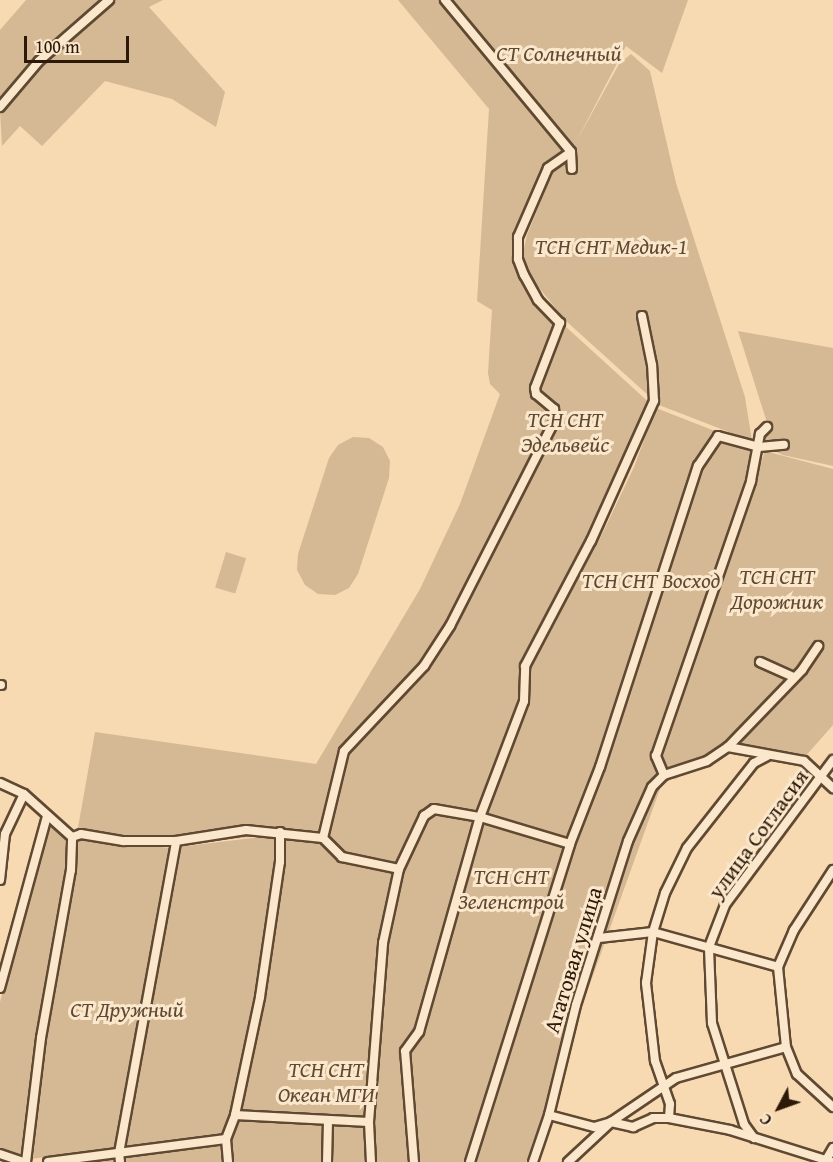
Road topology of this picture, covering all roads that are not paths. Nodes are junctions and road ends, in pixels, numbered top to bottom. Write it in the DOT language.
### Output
graph roads {
  1 [pos="109,0"];
  2 [pos="445,0"];
  3 [pos="0,107"];
  4 [pos="571,152"];
  5 [pos="572,169"];
  6 [pos="642,316"];
  7 [pos="767,427"];
  8 [pos="784,445"];
  9 [pos="759,447"];
  10 [pos="818,646"];
  11 [pos="760,662"];
  12 [pos="794,677"];
  13 [pos="728,747"];
  14 [pos="767,756"];
  15 [pos="833,760"];
  16 [pos="664,775"];
  17 [pos="823,777"];
  18 [pos="0,783"];
  19 [pos="833,788"];
  20 [pos="24,794"];
  21 [pos="47,816"];
  22 [pos="480,817"];
  23 [pos="280,832"];
  24 [pos="76,836"];
  25 [pos="323,838"];
  26 [pos="176,841"];
  27 [pos="570,844"];
  28 [pos="399,869"];
  29 [pos="833,870"];
  30 [pos="0,880"];
  31 [pos="653,932"];
  32 [pos="599,938"];
  33 [pos="709,947"];
  34 [pos="778,967"];
  35 [pos="0,988"];
  36 [pos="786,1047"];
  37 [pos="724,1064"];
  38 [pos="664,1086"];
  39 [pos="833,1107"];
  40 [pos="236,1115"];
  41 [pos="549,1115"];
  42 [pos="669,1118"];
  43 [pos="328,1121"];
  44 [pos="369,1122"];
  45 [pos="611,1122"];
  46 [pos="754,1138"];
  47 [pos="226,1139"];
  48 [pos="833,1148"];
  49 [pos="0,1154"];
  50 [pos="120,1158"];
  51 [pos="829,1161"];
  52 [pos="24,1162"];
  53 [pos="48,1162"];
  54 [pos="228,1162"];
  55 [pos="327,1162"];
  56 [pos="371,1162"];
  57 [pos="414,1162"];
  58 [pos="470,1162"];
  59 [pos="533,1162"];
  60 [pos="568,1162"];
  1 -- 3 [label="street"];
  2 -- 4 [label="street"];
  4 -- 5 [label="street"];
  4 -- 25 [label="street"];
  6 -- 22 [label="street"];
  7 -- 9 [label="street"];
  8 -- 9 [label="street"];
  9 -- 16 [label="street"];
  9 -- 27 [label="street"];
  10 -- 12 [label="street"];
  11 -- 12 [label="street"];
  12 -- 13 [label="street"];
  13 -- 14 [label="street"];
  13 -- 16 [label="street"];
  14 -- 17 [label="street"];
  14 -- 31 [label="street"];
  15 -- 17 [label="street, улица Согласия"];
  16 -- 32 [label="street, Агатовая улица"];
  17 -- 19 [label="street"];
  17 -- 33 [label="street, улица Согласия"];
  18 -- 20 [label="street"];
  20 -- 21 [label="street"];
  20 -- 30 [label="street"];
  21 -- 24 [label="street"];
  21 -- 35 [label="street"];
  22 -- 27 [label="street"];
  22 -- 28 [label="street"];
  22 -- 57 [label="street"];
  23 -- 25 [label="street"];
  23 -- 26 [label="street"];
  23 -- 40 [label="street"];
  24 -- 26 [label="street"];
  24 -- 52 [label="street"];
  25 -- 28 [label="street"];
  26 -- 50 [label="street"];
  27 -- 58 [label="street"];
  28 -- 44 [label="street"];
  29 -- 34 [label="street"];
  31 -- 32 [label="street"];
  31 -- 33 [label="street"];
  31 -- 38 [label="street"];
  32 -- 41 [label="street, Агатовая улица"];
  33 -- 34 [label="street"];
  33 -- 37 [label="street, улица Согласия"];
  34 -- 36 [label="street"];
  36 -- 37 [label="street"];
  36 -- 39 [label="street"];
  37 -- 38 [label="street"];
  37 -- 46 [label="street, улица Согласия"];
  38 -- 42 [label="street"];
  38 -- 45 [label="street"];
  40 -- 43 [label="street"];
  40 -- 47 [label="street"];
  41 -- 45 [label="street"];
  41 -- 59 [label="street, Агатовая улица"];
  42 -- 45 [label="street"];
  42 -- 46 [label="street"];
  43 -- 44 [label="street"];
  43 -- 55 [label="street"];
  44 -- 56 [label="street"];
  45 -- 60 [label="street"];
  46 -- 51 [label="street"];
  47 -- 50 [label="street"];
  47 -- 54 [label="street"];
  48 -- 51 [label="street"];
  49 -- 52 [label="street"];
  50 -- 53 [label="street"];
}
